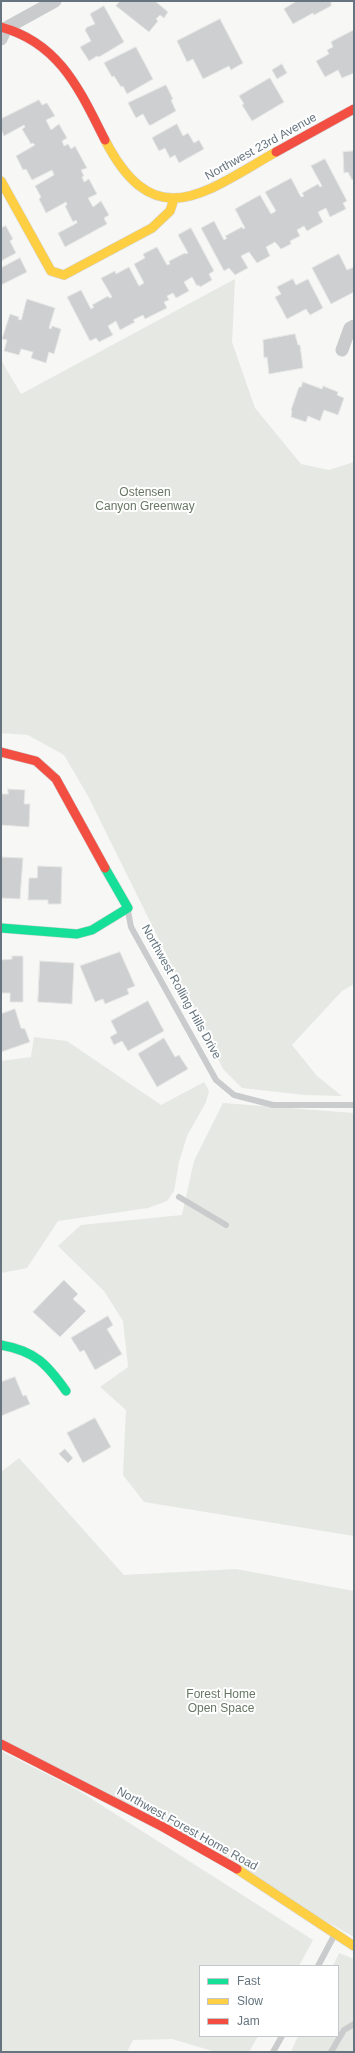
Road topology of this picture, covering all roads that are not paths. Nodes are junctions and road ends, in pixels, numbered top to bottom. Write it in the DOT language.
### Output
graph roads {
  1 [pos="55,1"];
  2 [pos="3,31"];
  3 [pos="354,109"];
  4 [pos="1,181"];
  5 [pos="175,199"];
  6 [pos="354,326"];
  7 [pos="342,350"];
  8 [pos="1,752"];
  9 [pos="128,908"];
  10 [pos="1,928"];
  11 [pos="354,1105"];
  12 [pos="179,1197"];
  13 [pos="226,1225"];
  14 [pos="1,1345"];
  15 [pos="66,1391"];
  16 [pos="1,1744"];
  17 [pos="335,1934"];
  18 [pos="354,1946"];
  19 [pos="319,1965"];
  20 [pos="354,2024"];
  21 [pos="281,2037"];
  22 [pos="273,2052"];
  23 [pos="331,2052"];
  1 -- 2 [label="street"];
  2 -- 5 [label="street"];
  3 -- 5 [label="street, Northwest 23rd Avenue"];
  4 -- 5 [label="street"];
  6 -- 7 [label="street"];
  8 -- 9 [label="street, Northwest Rolling Hills Drive"];
  9 -- 10 [label="street"];
  9 -- 11 [label="lane, Northwest Rolling Hills Drive"];
  12 -- 13 [label="lane"];
  14 -- 15 [label="street"];
  16 -- 17 [label="street, Northwest Forest Home Road"];
  17 -- 18 [label="street, Northwest Forest Home Road"];
  17 -- 19 [label="lane"];
  20 -- 23 [label="lane"];
  21 -- 22 [label="lane"];
}
